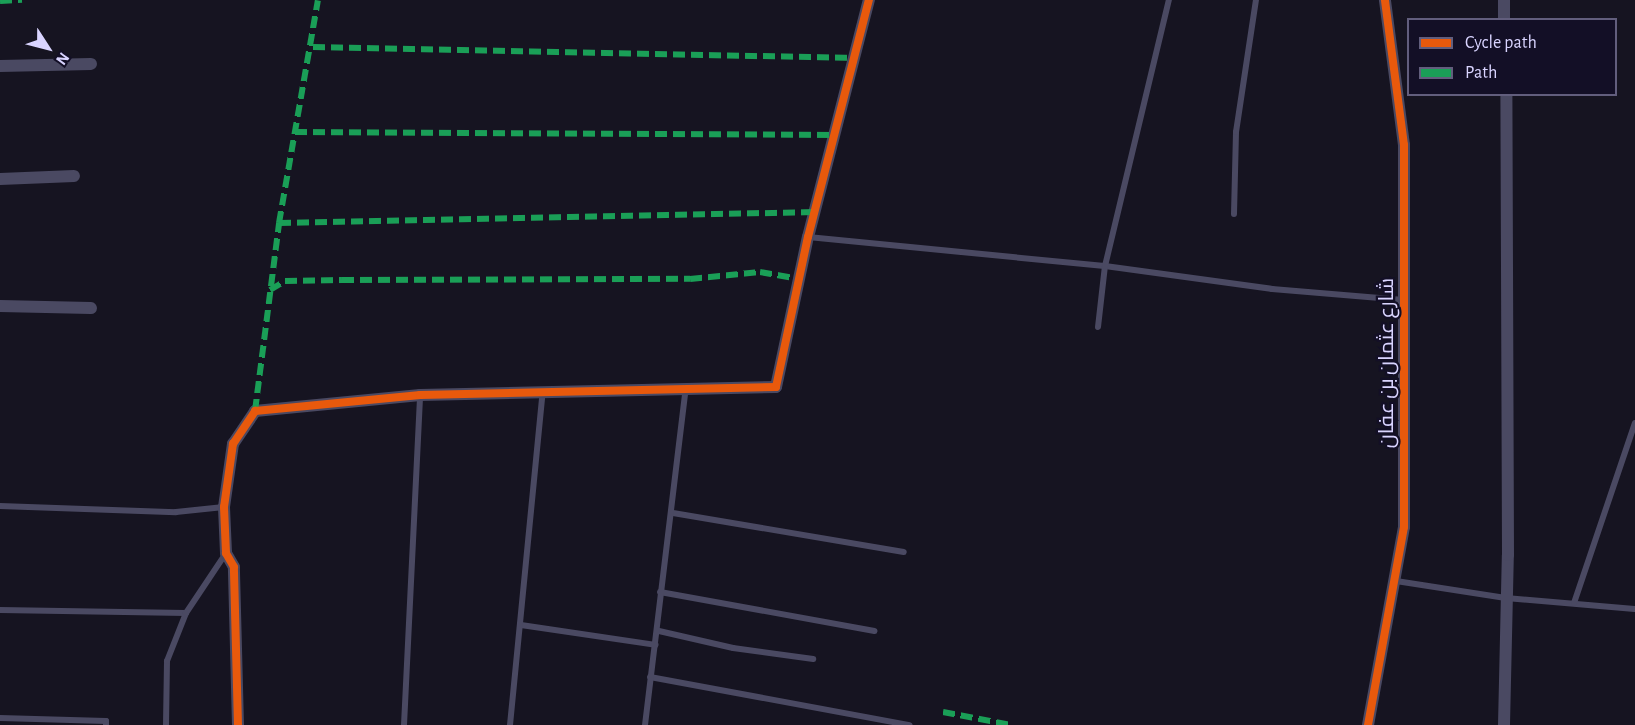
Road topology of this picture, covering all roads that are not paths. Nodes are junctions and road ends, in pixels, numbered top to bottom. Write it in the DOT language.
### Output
graph roads {
  1 [pos="869,0"];
  2 [pos="1169,0"];
  3 [pos="1256,0"];
  4 [pos="1385,0"];
  5 [pos="1504,0"];
  6 [pos="1504,18"];
  7 [pos="91,64"];
  8 [pos="0,66"];
  9 [pos="1506,96"];
  10 [pos="74,176"];
  11 [pos="0,179"];
  12 [pos="1234,214"];
  13 [pos="808,237"];
  14 [pos="1105,266"];
  15 [pos="1406,300"];
  16 [pos="0,306"];
  17 [pos="91,308"];
  18 [pos="1098,327"];
  19 [pos="686,387"];
  20 [pos="543,390"];
  21 [pos="420,395"];
  22 [pos="1635,423"];
  23 [pos="0,506"];
  24 [pos="224,507"];
  25 [pos="673,513"];
  26 [pos="904,552"];
  27 [pos="226,553"];
  28 [pos="1396,581"];
  29 [pos="660,591"];
  30 [pos="1506,598"];
  31 [pos="1574,603"];
  32 [pos="1635,609"];
  33 [pos="0,610"];
  34 [pos="186,613"];
  35 [pos="521,625"];
  36 [pos="658,631"];
  37 [pos="874,631"];
  38 [pos="656,645"];
  39 [pos="813,659"];
  40 [pos="650,677"];
  41 [pos="0,718"];
  42 [pos="106,725"];
  43 [pos="166,725"];
  44 [pos="238,725"];
  45 [pos="404,725"];
  46 [pos="510,725"];
  47 [pos="645,725"];
  48 [pos="910,725"];
  49 [pos="1368,725"];
  50 [pos="1504,725"];
  1 -- 13 [label="street"];
  2 -- 14 [label="lane"];
  3 -- 12 [label="lane"];
  4 -- 15 [label="street, شارع عثمان بن عفان"];
  5 -- 6 [label="street"];
  7 -- 8 [label="street"];
  9 -- 30 [label="street"];
  10 -- 11 [label="street"];
  13 -- 14 [label="lane"];
  13 -- 19 [label="street"];
  14 -- 15 [label="lane"];
  14 -- 18 [label="lane"];
  15 -- 28 [label="street, شارع عثمان بن عفان"];
  16 -- 17 [label="street"];
  19 -- 20 [label="street"];
  19 -- 25 [label="lane"];
  20 -- 21 [label="street"];
  20 -- 35 [label="lane"];
  21 -- 24 [label="street"];
  21 -- 45 [label="lane"];
  22 -- 31 [label="lane"];
  23 -- 24 [label="lane"];
  24 -- 27 [label="street"];
  25 -- 26 [label="lane"];
  25 -- 29 [label="lane"];
  27 -- 34 [label="lane"];
  27 -- 44 [label="street"];
  28 -- 30 [label="lane"];
  28 -- 49 [label="street, شارع عثمان بن عفان"];
  29 -- 36 [label="lane"];
  29 -- 37 [label="lane"];
  30 -- 31 [label="lane"];
  30 -- 50 [label="street"];
  31 -- 32 [label="lane"];
  33 -- 34 [label="lane"];
  34 -- 43 [label="lane"];
  35 -- 38 [label="lane"];
  35 -- 46 [label="lane"];
  36 -- 38 [label="lane"];
  36 -- 39 [label="lane"];
  38 -- 40 [label="lane"];
  40 -- 47 [label="lane"];
  40 -- 48 [label="lane"];
  41 -- 42 [label="lane"];
}
